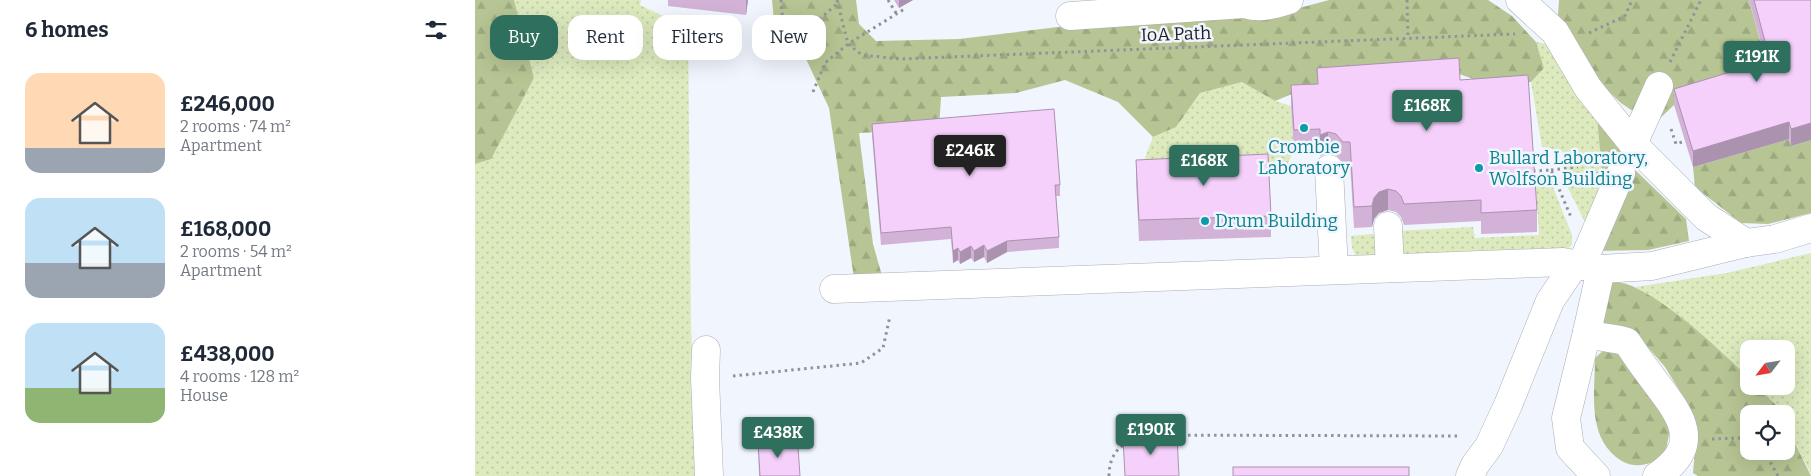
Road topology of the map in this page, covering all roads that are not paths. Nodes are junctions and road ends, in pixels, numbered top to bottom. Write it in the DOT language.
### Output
graph roads {
  1 [pos="1289,0"];
  2 [pos="1520,0"];
  3 [pos="1241,2"];
  4 [pos="1070,16"];
  5 [pos="1659,86"];
  6 [pos="1633,144"];
  7 [pos="1329,169"];
  8 [pos="1621,173"];
  9 [pos="1388,226"];
  10 [pos="1811,228"];
  11 [pos="1746,243"];
  12 [pos="1586,266"];
  13 [pos="1390,268"];
  14 [pos="1334,270"];
  15 [pos="834,289"];
  16 [pos="1587,332"];
  17 [pos="706,350"];
  18 [pos="709,476"];
  19 [pos="1470,476"];
  20 [pos="1597,476"];
  21 [pos="1657,476"];
  1 -- 3 [label="lane"];
  2 -- 6 [label="lane"];
  3 -- 4 [label="lane"];
  5 -- 6 [label="lane"];
  6 -- 11 [label="lane"];
  7 -- 14 [label="lane"];
  8 -- 12 [label="lane"];
  9 -- 13 [label="lane"];
  10 -- 11 [label="lane"];
  11 -- 12 [label="lane"];
  12 -- 13 [label="lane"];
  12 -- 16 [label="lane"];
  12 -- 19 [label="lane"];
  13 -- 14 [label="lane"];
  14 -- 15 [label="lane"];
  16 -- 20 [label="lane"];
  16 -- 21 [label="lane"];
  17 -- 18 [label="lane"];
}
